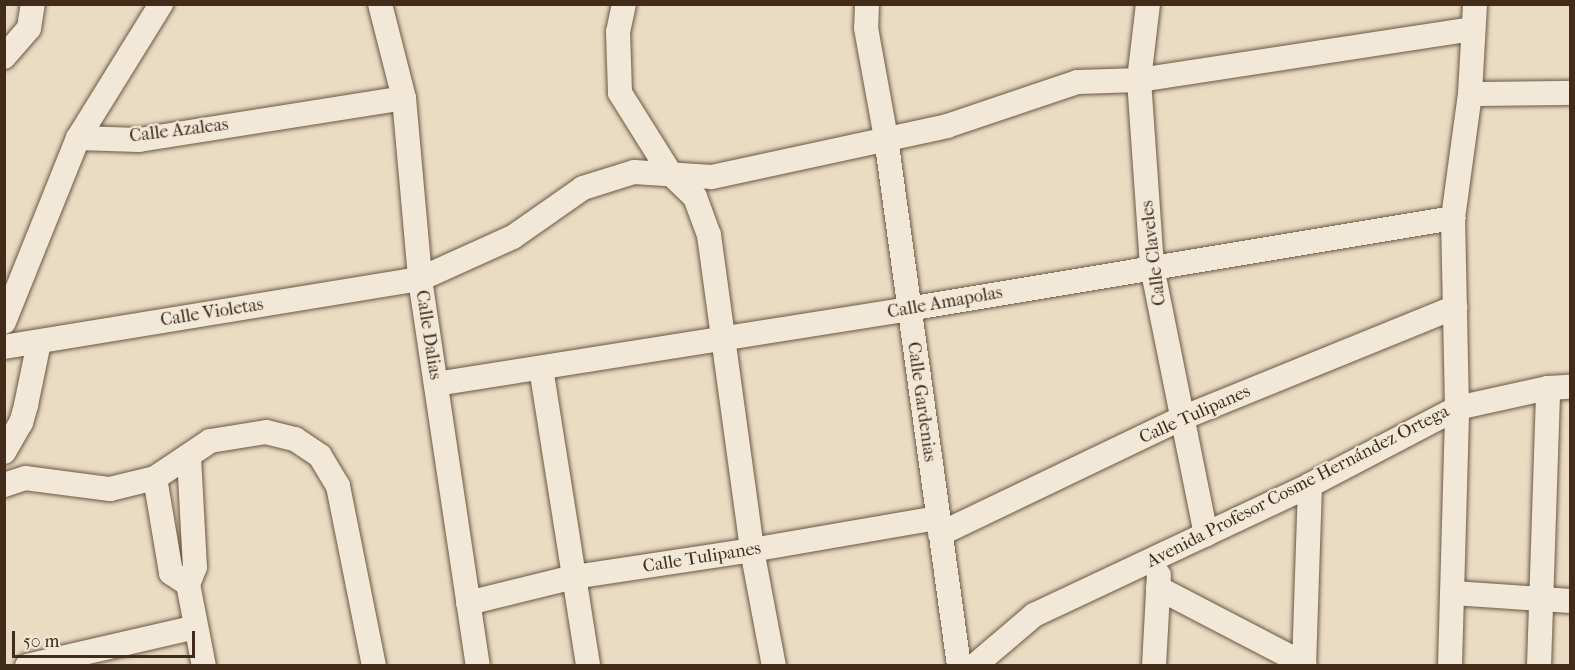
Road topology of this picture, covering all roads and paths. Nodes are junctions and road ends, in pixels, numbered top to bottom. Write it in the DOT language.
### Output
graph roads {
  1 [pos="33,4"];
  2 [pos="161,4"];
  3 [pos="380,4"];
  4 [pos="624,4"];
  5 [pos="867,4"];
  6 [pos="1148,4"];
  7 [pos="1475,4"];
  8 [pos="1473,29"];
  9 [pos="4,57"];
  10 [pos="1139,80"];
  11 [pos="1570,93"];
  12 [pos="1470,94"];
  13 [pos="404,98"];
  14 [pos="78,138"];
  15 [pos="886,138"];
  16 [pos="670,172"];
  17 [pos="1453,218"];
  18 [pos="1152,267"];
  19 [pos="420,279"];
  20 [pos="1455,307"];
  21 [pos="908,309"];
  22 [pos="4,322"];
  23 [pos="724,339"];
  24 [pos="39,342"];
  25 [pos="4,347"];
  26 [pos="541,368"];
  27 [pos="436,384"];
  28 [pos="1559,387"];
  29 [pos="1457,408"];
  30 [pos="1182,418"];
  31 [pos="4,452"];
  32 [pos="189,457"];
  33 [pos="155,478"];
  34 [pos="4,485"];
  35 [pos="1310,485"];
  36 [pos="939,526"];
  37 [pos="1206,535"];
  38 [pos="752,550"];
  39 [pos="1160,557"];
  40 [pos="574,577"];
  41 [pos="188,584"];
  42 [pos="1158,588"];
  43 [pos="1454,593"];
  44 [pos="1541,598"];
  45 [pos="1570,601"];
  46 [pos="468,603"];
  47 [pos="196,627"];
  48 [pos="1304,665"];
  49 [pos="27,666"];
  50 [pos="204,666"];
  51 [pos="374,666"];
  52 [pos="478,666"];
  53 [pos="588,666"];
  54 [pos="774,666"];
  55 [pos="959,666"];
  56 [pos="974,666"];
  57 [pos="1154,666"];
  58 [pos="1450,666"];
  59 [pos="1539,666"];
  1 -- 9 [label="street"];
  2 -- 14 [label="street"];
  3 -- 13 [label="street, Calle Dalias"];
  4 -- 16 [label="street"];
  5 -- 15 [label="street, Calle Gardenias"];
  6 -- 10 [label="street, Calle Claveles"];
  7 -- 8 [label="street"];
  8 -- 10 [label="street, Calle Violetas"];
  8 -- 12 [label="street"];
  10 -- 15 [label="street, Calle Violetas"];
  10 -- 18 [label="street, Calle Claveles"];
  11 -- 12 [label="street"];
  12 -- 17 [label="street"];
  13 -- 14 [label="street, Calle Azaleas"];
  13 -- 19 [label="street, Calle Dalias"];
  14 -- 22 [label="street"];
  15 -- 16 [label="street, Calle Violetas"];
  15 -- 21 [label="street, Calle Gardenias"];
  16 -- 19 [label="street, Calle Violetas"];
  16 -- 23 [label="street"];
  17 -- 18 [label="street, Calle Amapolas"];
  17 -- 20 [label="street"];
  18 -- 21 [label="street, Calle Amapolas"];
  18 -- 30 [label="street, Calle Claveles"];
  19 -- 24 [label="street, Calle Violetas"];
  19 -- 27 [label="street, Calle Dalias"];
  20 -- 29 [label="street"];
  20 -- 30 [label="street, Calle Tulipanes"];
  21 -- 23 [label="street, Calle Amapolas"];
  21 -- 36 [label="street, Calle Gardenias"];
  23 -- 26 [label="street, Calle Amapolas"];
  23 -- 38 [label="street"];
  24 -- 25 [label="street, Calle Violetas"];
  24 -- 31 [label="street"];
  26 -- 27 [label="street, Calle Amapolas"];
  26 -- 40 [label="street"];
  27 -- 46 [label="street, Calle Dalias"];
  28 -- 29 [label="street, Avenida Profesor Cosme Hernández Ortega"];
  28 -- 44 [label="street"];
  29 -- 35 [label="street, Avenida Profesor Cosme Hernández Ortega"];
  29 -- 43 [label="street"];
  30 -- 36 [label="street, Calle Tulipanes"];
  30 -- 37 [label="street, Calle Claveles"];
  32 -- 33 [label="street"];
  32 -- 41 [label="street"];
  32 -- 51 [label="street"];
  33 -- 34 [label="street"];
  33 -- 41 [label="street"];
  35 -- 37 [label="street, Avenida Profesor Cosme Hernández Ortega"];
  35 -- 48 [label="street"];
  36 -- 38 [label="street, Calle Tulipanes"];
  36 -- 55 [label="street, Calle Gardenias"];
  37 -- 39 [label="street, Avenida Profesor Cosme Hernández Ortega"];
  38 -- 40 [label="street, Calle Tulipanes"];
  38 -- 54 [label="street"];
  39 -- 42 [label="street"];
  39 -- 56 [label="street, Avenida Profesor Cosme Hernández Ortega"];
  40 -- 46 [label="street, Calle Tulipanes"];
  40 -- 53 [label="street"];
  41 -- 47 [label="street"];
  42 -- 48 [label="street"];
  42 -- 57 [label="street"];
  43 -- 44 [label="street"];
  43 -- 58 [label="street"];
  44 -- 45 [label="street"];
  44 -- 59 [label="street"];
  46 -- 52 [label="street, Calle Dalias"];
  47 -- 49 [label="street"];
  47 -- 50 [label="street"];
}
